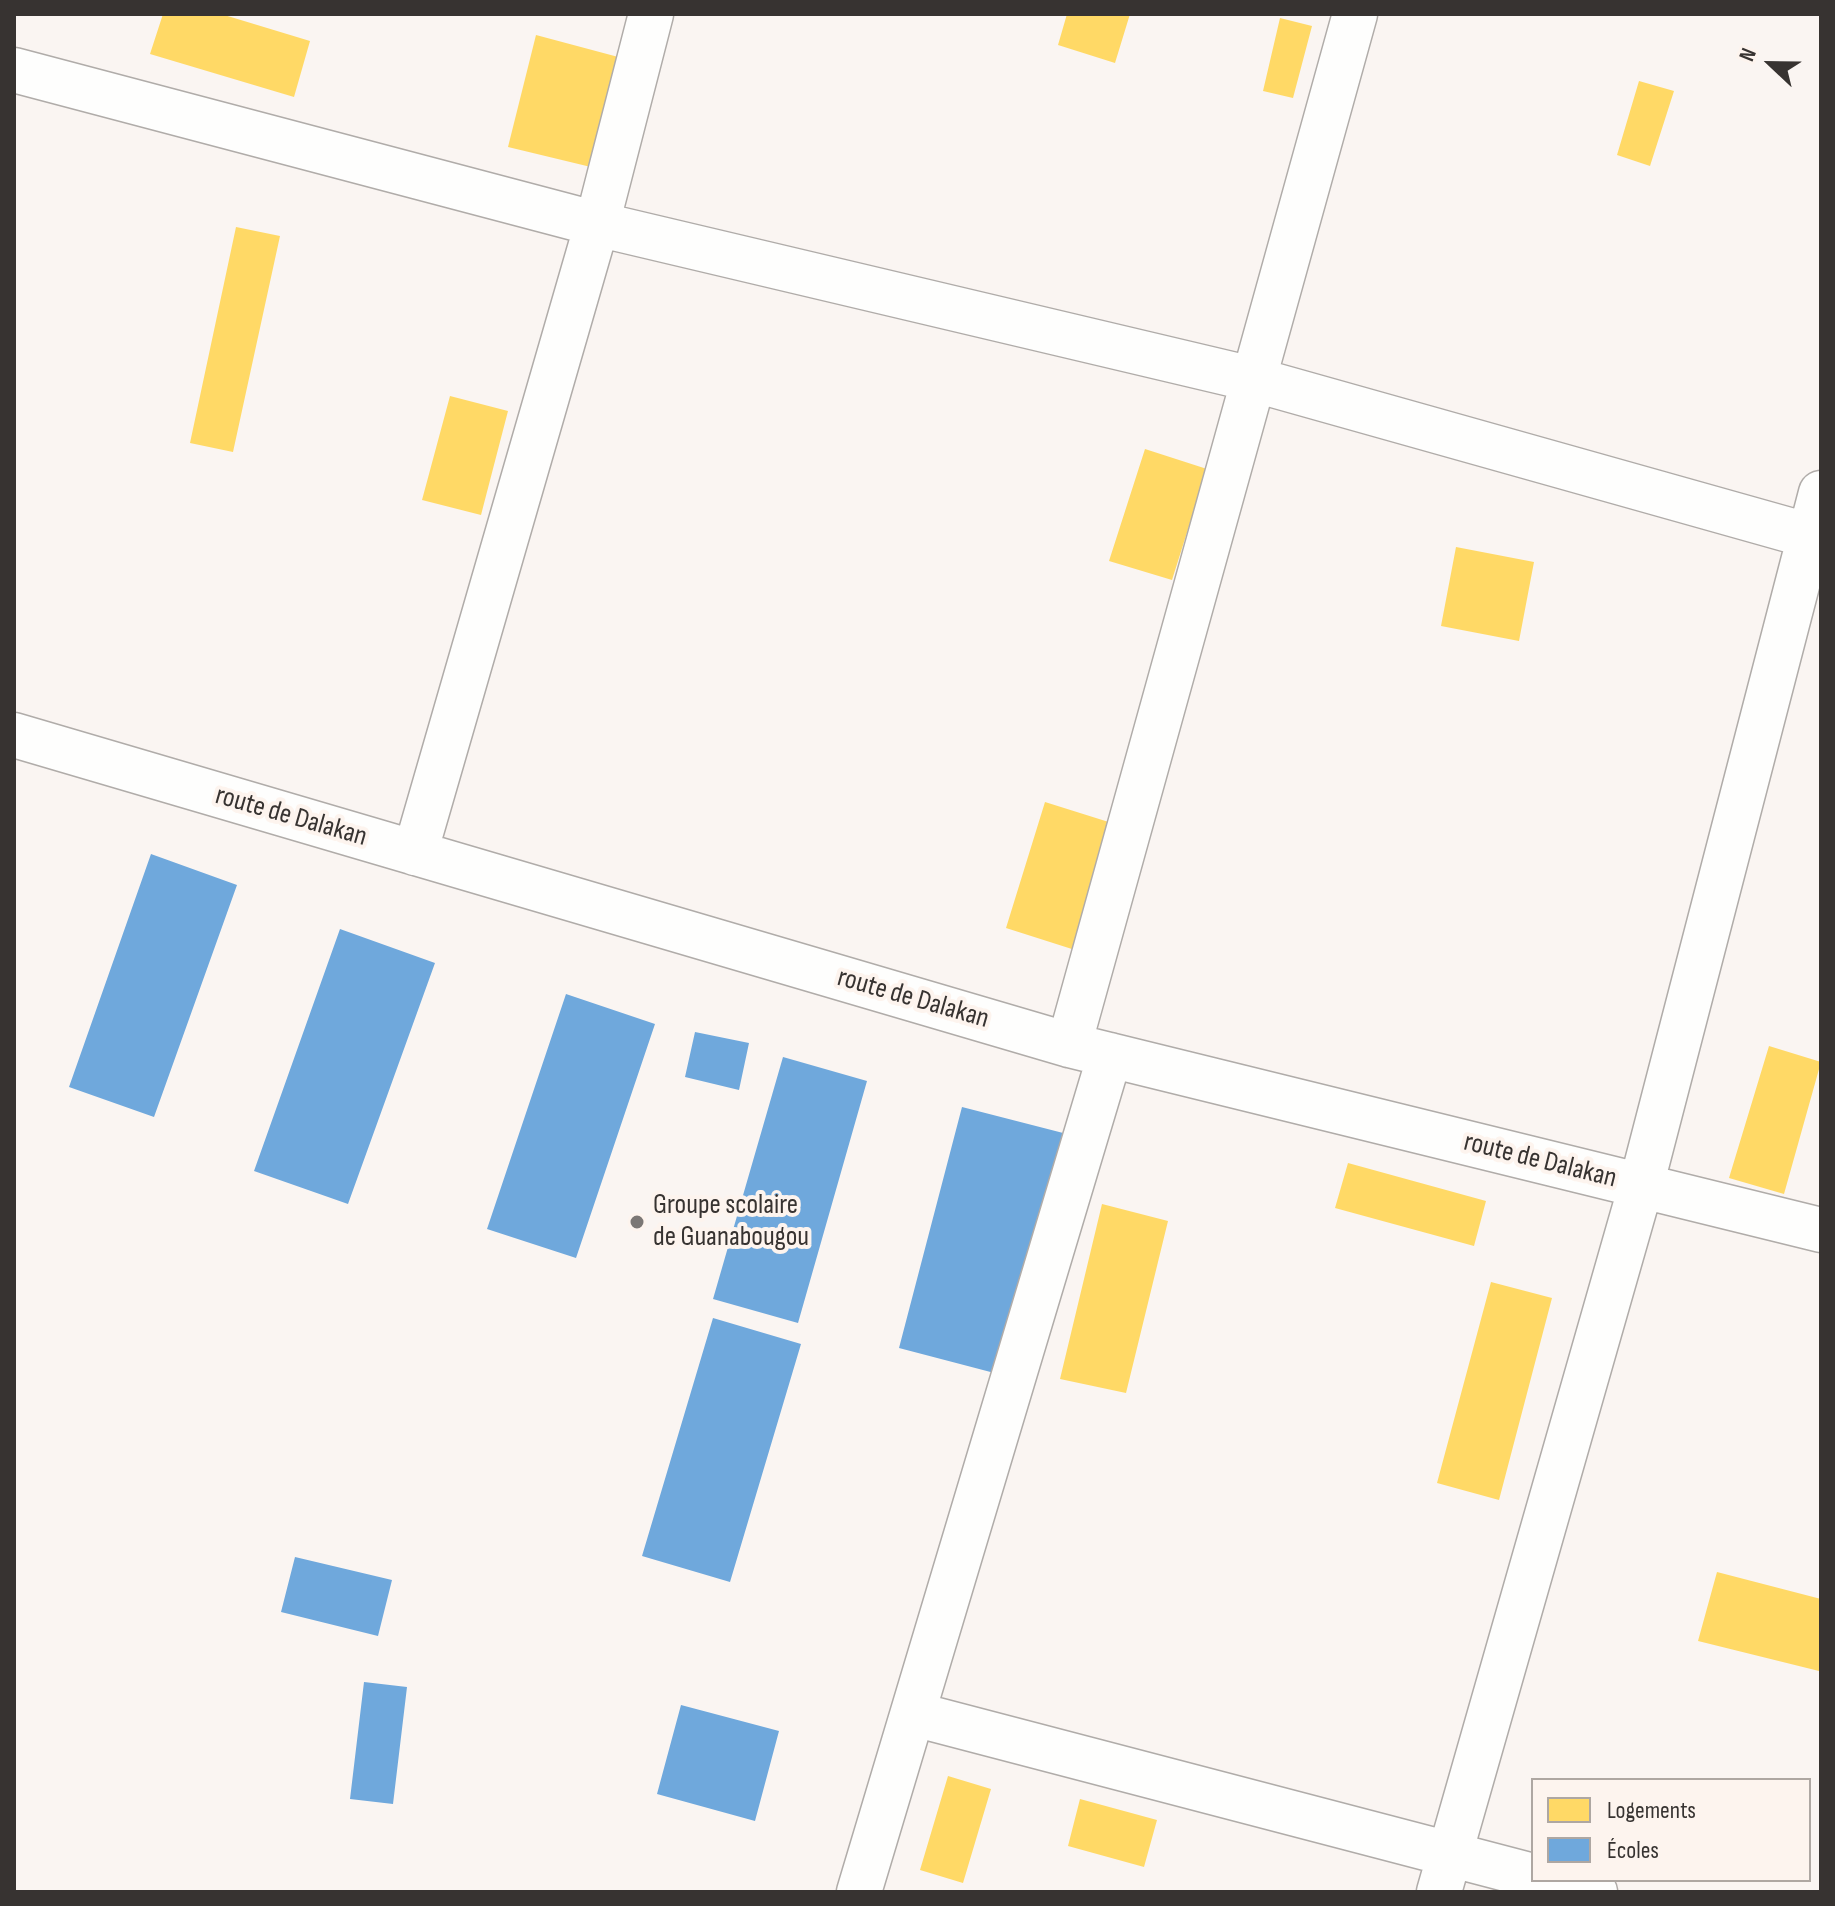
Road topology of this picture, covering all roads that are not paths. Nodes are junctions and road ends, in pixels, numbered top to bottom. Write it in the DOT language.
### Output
graph roads {
  1 [pos="651,14"];
  2 [pos="1355,14"];
  3 [pos="14,70"];
  4 [pos="597,224"];
  5 [pos="1252,379"];
  6 [pos="1821,493"];
  7 [pos="1815,538"];
  8 [pos="14,735"];
  9 [pos="415,853"];
  10 [pos="1090,1050"];
  11 [pos="1641,1186"];
  12 [pos="1821,1230"];
  13 [pos="914,1714"];
  14 [pos="1444,1873"];
  15 [pos="1531,1876"];
  16 [pos="1557,1882"];
  17 [pos="859,1892"];
  18 [pos="1595,1892"];
  1 -- 4 [label="street"];
  2 -- 5 [label="street"];
  3 -- 4 [label="street"];
  4 -- 5 [label="street"];
  4 -- 9 [label="street"];
  5 -- 7 [label="street"];
  5 -- 10 [label="street"];
  6 -- 7 [label="street"];
  7 -- 11 [label="street"];
  8 -- 9 [label="street, route de Dalakan"];
  9 -- 10 [label="street, route de Dalakan"];
  10 -- 11 [label="street, route de Dalakan"];
  10 -- 13 [label="street"];
  11 -- 12 [label="street, route de Dalakan"];
  11 -- 14 [label="street"];
  13 -- 14 [label="street"];
  13 -- 17 [label="street"];
  14 -- 15 [label="street"];
  16 -- 18 [label="street"];
}
